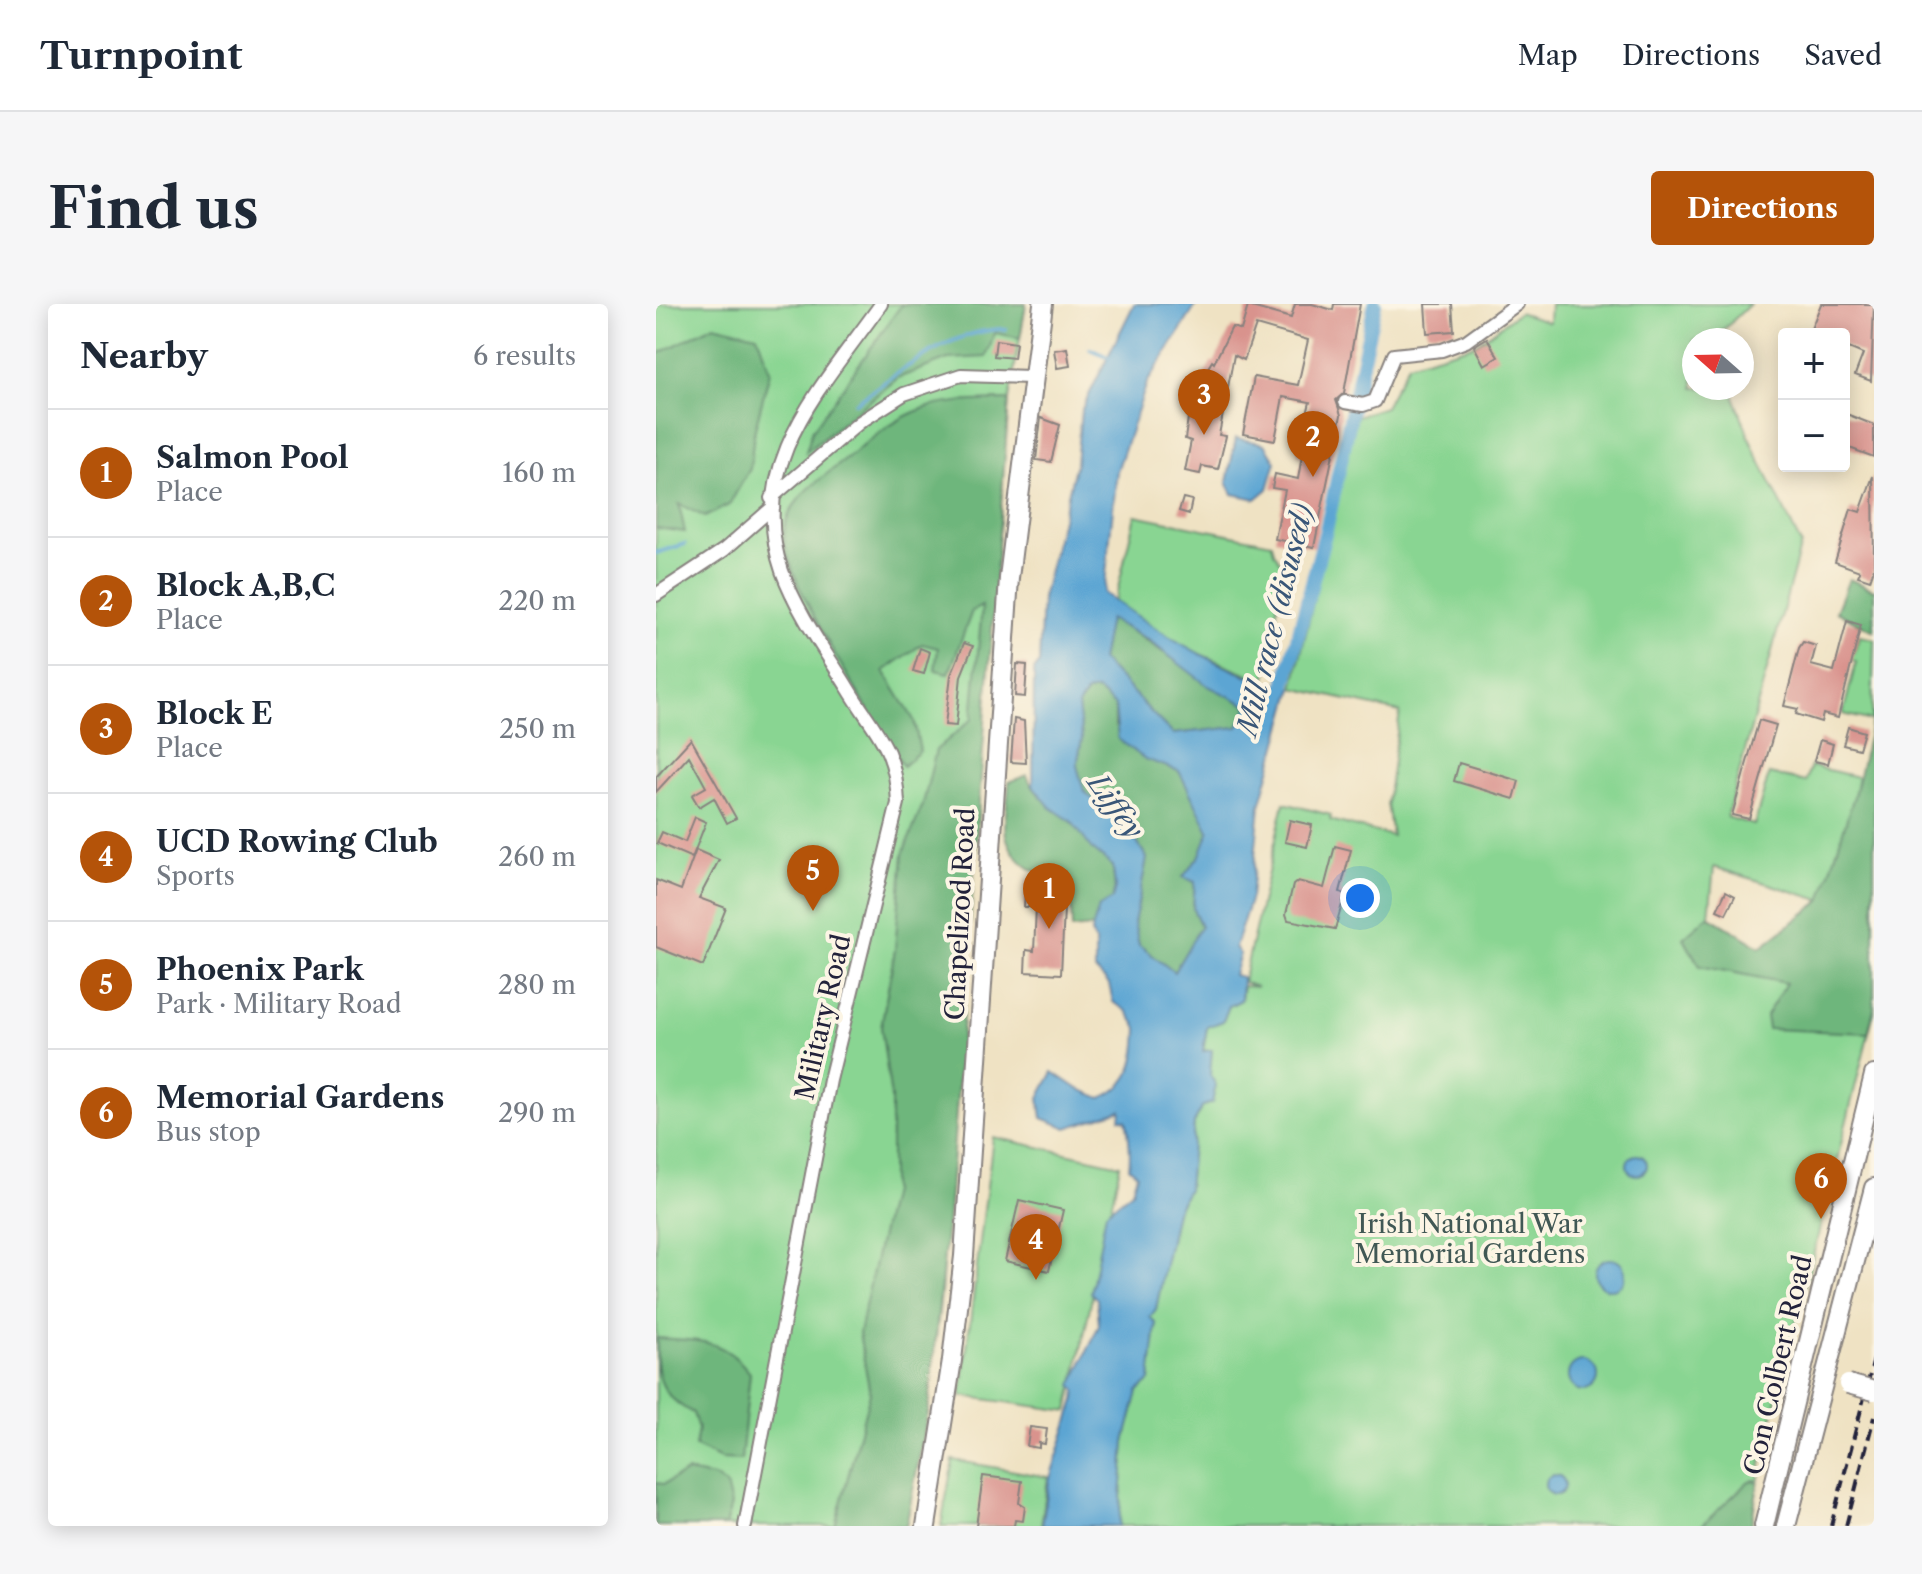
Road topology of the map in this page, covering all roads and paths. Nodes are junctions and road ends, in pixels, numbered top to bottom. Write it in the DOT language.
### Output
graph roads {
  1 [pos="881,304"];
  2 [pos="1043,304"];
  3 [pos="1517,304"];
  4 [pos="1031,377"];
  5 [pos="1345,402"];
  6 [pos="772,503"];
  7 [pos="656,595"];
  8 [pos="1874,1075"];
  9 [pos="1874,1188"];
  10 [pos="1802,1373"];
  11 [pos="1827,1379"];
  12 [pos="1874,1391"];
  13 [pos="745,1526"];
  14 [pos="926,1526"];
  15 [pos="1764,1526"];
  16 [pos="1786,1526"];
  1 -- 6 [label="street"];
  2 -- 4 [label="main road, Chapelizod Road"];
  3 -- 5 [label="street"];
  4 -- 6 [label="street"];
  4 -- 14 [label="main road, Chapelizod Road"];
  6 -- 7 [label="street"];
  6 -- 13 [label="street, Military Road"];
  8 -- 10 [label="main road, Con Colbert Road"];
  9 -- 11 [label="main road, Con Colbert Road"];
  10 -- 11 [label="main road"];
  10 -- 15 [label="main road, Con Colbert Road"];
  11 -- 12 [label="main road, bridge"];
  11 -- 16 [label="main road, Con Colbert Road"];
}
